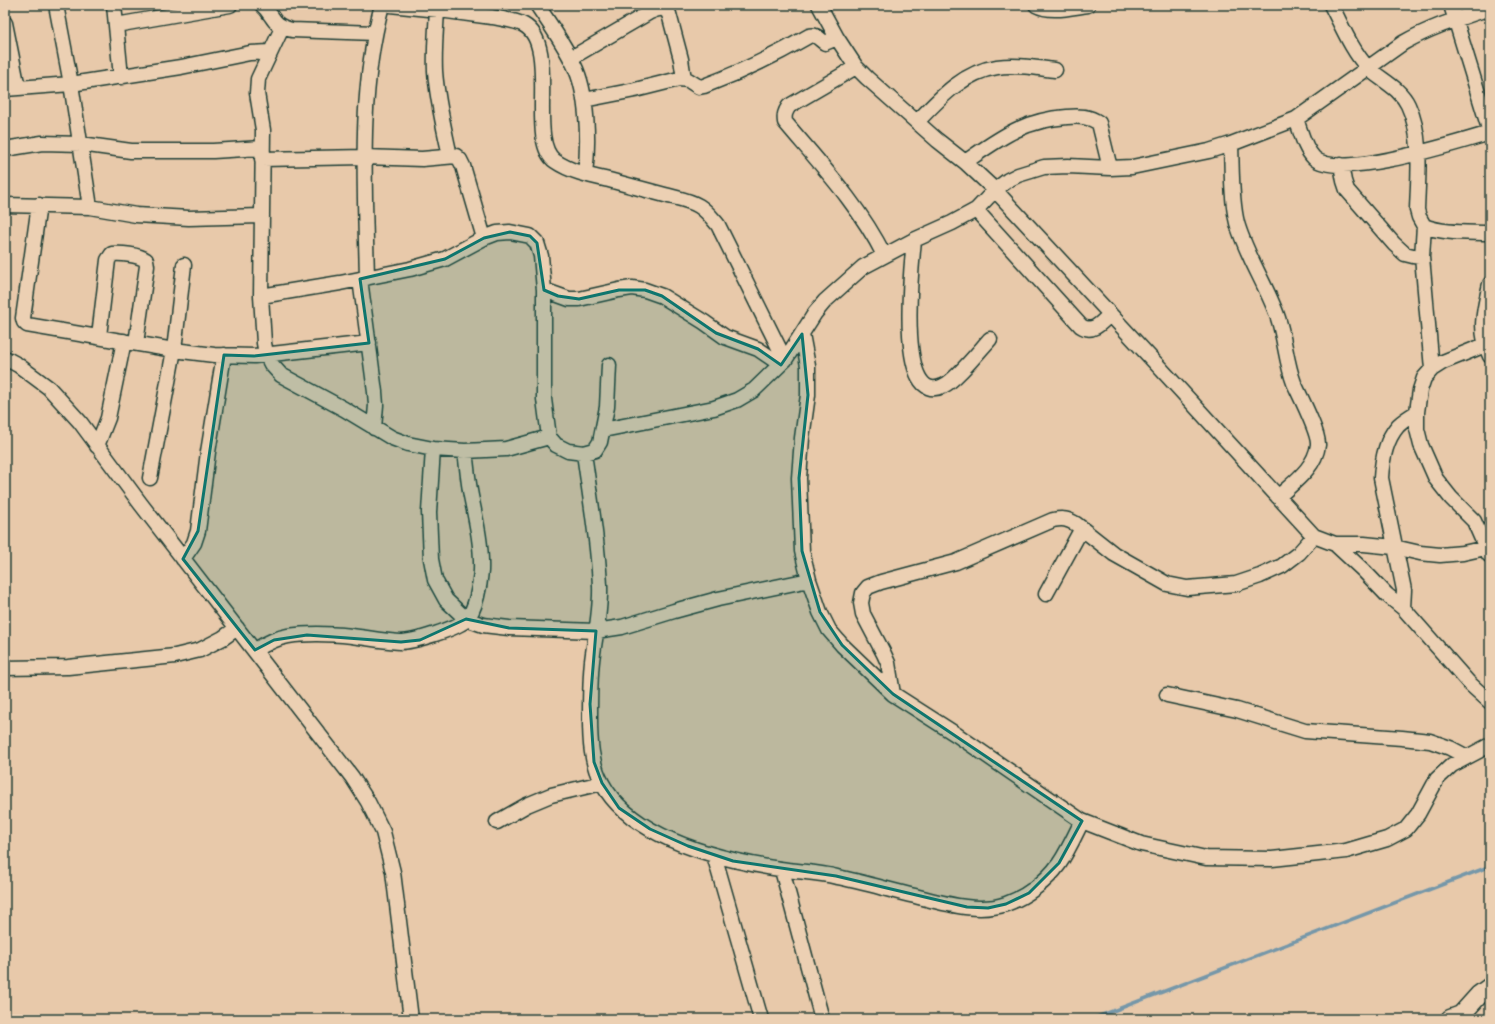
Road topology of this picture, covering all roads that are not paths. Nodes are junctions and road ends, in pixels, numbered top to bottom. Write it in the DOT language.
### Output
graph roads {
  1 [pos="56,5"];
  2 [pos="114,5"];
  3 [pos="230,5"];
  4 [pos="262,5"];
  5 [pos="382,5"];
  6 [pos="390,5"];
  7 [pos="819,5"];
  8 [pos="1036,5"];
  9 [pos="1088,5"];
  10 [pos="1331,5"];
  11 [pos="1451,5"];
  12 [pos="214,6"];
  13 [pos="1490,8"];
  14 [pos="437,10"];
  15 [pos="536,16"];
  16 [pos="1455,19"];
  17 [pos="5,23"];
  18 [pos="116,25"];
  19 [pos="282,28"];
  20 [pos="375,33"];
  21 [pos="837,38"];
  22 [pos="270,52"];
  23 [pos="571,58"];
  24 [pos="856,67"];
  25 [pos="1368,68"];
  26 [pos="1055,70"];
  27 [pos="121,77"];
  28 [pos="684,79"];
  29 [pos="71,84"];
  30 [pos="11,88"];
  31 [pos="584,100"];
  32 [pos="1296,119"];
  33 [pos="917,122"];
  34 [pos="1490,132"];
  35 [pos="81,144"];
  36 [pos="1231,144"];
  37 [pos="5,149"];
  38 [pos="262,153"];
  39 [pos="1418,154"];
  40 [pos="450,156"];
  41 [pos="365,157"];
  42 [pos="965,162"];
  43 [pos="1341,165"];
  44 [pos="586,167"];
  45 [pos="1110,168"];
  46 [pos="995,190"];
  47 [pos="5,205"];
  48 [pos="39,205"];
  49 [pos="90,207"];
  50 [pos="976,210"];
  51 [pos="262,216"];
  52 [pos="1424,226"];
  53 [pos="1490,233"];
  54 [pos="484,238"];
  55 [pos="914,240"];
  56 [pos="884,255"];
  57 [pos="1422,256"];
  58 [pos="184,265"];
  59 [pos="363,278"];
  60 [pos="1490,284"];
  61 [pos="544,290"];
  62 [pos="261,296"];
  63 [pos="1110,314"];
  64 [pos="802,334"];
  65 [pos="100,336"];
  66 [pos="990,339"];
  67 [pos="130,342"];
  68 [pos="368,343"];
  69 [pos="174,350"];
  70 [pos="1487,350"];
  71 [pos="266,354"];
  72 [pos="224,355"];
  73 [pos="5,358"];
  74 [pos="782,362"];
  75 [pos="608,365"];
  76 [pos="1432,369"];
  77 [pos="1417,412"];
  78 [pos="374,428"];
  79 [pos="603,430"];
  80 [pos="549,437"];
  81 [pos="97,446"];
  82 [pos="433,449"];
  83 [pos="465,450"];
  84 [pos="584,453"];
  85 [pos="150,478"];
  86 [pos="1278,497"];
  87 [pos="1082,528"];
  88 [pos="1314,536"];
  89 [pos="1334,544"];
  90 [pos="1394,547"];
  91 [pos="1489,551"];
  92 [pos="183,559"];
  93 [pos="809,580"];
  94 [pos="1046,594"];
  95 [pos="1403,608"];
  96 [pos="466,619"];
  97 [pos="238,628"];
  98 [pos="596,631"];
  99 [pos="255,650"];
  100 [pos="5,668"];
  101 [pos="893,694"];
  102 [pos="1167,695"];
  103 [pos="1490,702"];
  104 [pos="1490,744"];
  105 [pos="1467,757"];
  106 [pos="602,783"];
  107 [pos="1082,821"];
  108 [pos="497,822"];
  109 [pos="714,855"];
  110 [pos="782,870"];
  111 [pos="1490,987"];
  112 [pos="1458,1018"];
  113 [pos="411,1019"];
  114 [pos="761,1019"];
  115 [pos="822,1019"];
  1 -- 29 [label="street"];
  2 -- 18 [label="street"];
  3 -- 12 [label="street"];
  4 -- 19 [label="street"];
  5 -- 20 [label="street"];
  6 -- 14 [label="street"];
  7 -- 21 [label="street"];
  8 -- 9 [label="street"];
  10 -- 25 [label="street"];
  11 -- 16 [label="street"];
  12 -- 18 [label="street"];
  13 -- 16 [label="street"];
  14 -- 15 [label="street"];
  14 -- 40 [label="street"];
  15 -- 23 [label="street"];
  15 -- 44 [label="street"];
  16 -- 25 [label="street"];
  16 -- 34 [label="street"];
  17 -- 30 [label="street"];
  18 -- 27 [label="street"];
  19 -- 20 [label="street"];
  19 -- 22 [label="street"];
  20 -- 41 [label="street"];
  21 -- 24 [label="street"];
  21 -- 28 [label="street"];
  22 -- 27 [label="street"];
  22 -- 38 [label="street"];
  23 -- 28 [label="street"];
  23 -- 31 [label="street"];
  24 -- 33 [label="street"];
  24 -- 56 [label="street"];
  25 -- 32 [label="street"];
  25 -- 39 [label="street"];
  26 -- 33 [label="street"];
  27 -- 29 [label="street"];
  28 -- 31 [label="street"];
  29 -- 30 [label="street"];
  29 -- 35 [label="street"];
  31 -- 44 [label="street"];
  32 -- 36 [label="street"];
  32 -- 43 [label="street"];
  33 -- 42 [label="street"];
  34 -- 39 [label="street"];
  35 -- 37 [label="street"];
  35 -- 38 [label="street"];
  35 -- 49 [label="street"];
  36 -- 45 [label="street"];
  36 -- 86 [label="street"];
  38 -- 41 [label="street"];
  38 -- 51 [label="street"];
  39 -- 43 [label="street"];
  39 -- 52 [label="street"];
  40 -- 41 [label="street"];
  40 -- 54 [label="street"];
  41 -- 59 [label="street"];
  42 -- 45 [label="street"];
  42 -- 46 [label="street"];
  43 -- 57 [label="street"];
  44 -- 74 [label="street"];
  45 -- 46 [label="street"];
  46 -- 50 [label="street"];
  46 -- 63 [label="street"];
  47 -- 48 [label="street"];
  48 -- 49 [label="street"];
  48 -- 65 [label="street"];
  49 -- 51 [label="street"];
  50 -- 55 [label="street"];
  50 -- 63 [label="street"];
  51 -- 62 [label="street"];
  52 -- 53 [label="street"];
  52 -- 57 [label="street"];
  54 -- 59 [label="street"];
  54 -- 61 [label="street"];
  55 -- 56 [label="street"];
  55 -- 66 [label="street"];
  56 -- 64 [label="street"];
  57 -- 76 [label="street"];
  58 -- 69 [label="street"];
  59 -- 62 [label="street"];
  59 -- 68 [label="street"];
  60 -- 70 [label="street"];
  61 -- 74 [label="street"];
  61 -- 80 [label="street"];
  62 -- 71 [label="street"];
  63 -- 86 [label="street"];
  64 -- 74 [label="street"];
  64 -- 93 [label="street"];
  65 -- 67 [label="street"];
  65 -- 67 [label="street"];
  67 -- 69 [label="street"];
  67 -- 81 [label="street"];
  68 -- 71 [label="street"];
  68 -- 78 [label="street"];
  69 -- 72 [label="street"];
  69 -- 85 [label="street"];
  70 -- 76 [label="street"];
  71 -- 72 [label="street"];
  71 -- 78 [label="street"];
  72 -- 92 [label="street"];
  73 -- 81 [label="street"];
  74 -- 79 [label="street"];
  75 -- 79 [label="street"];
  76 -- 77 [label="street"];
  77 -- 90 [label="street"];
  77 -- 91 [label="street"];
  78 -- 82 [label="street"];
  79 -- 84 [label="street"];
  80 -- 83 [label="street"];
  80 -- 84 [label="street"];
  81 -- 92 [label="street"];
  82 -- 83 [label="street"];
  82 -- 96 [label="street"];
  83 -- 96 [label="street"];
  84 -- 98 [label="street"];
  86 -- 88 [label="street"];
  87 -- 88 [label="street"];
  87 -- 94 [label="street"];
  87 -- 101 [label="street"];
  88 -- 89 [label="street"];
  89 -- 90 [label="street"];
  89 -- 95 [label="street"];
  90 -- 91 [label="street"];
  90 -- 95 [label="street"];
  92 -- 97 [label="street"];
  93 -- 98 [label="street"];
  93 -- 101 [label="street"];
  95 -- 103 [label="street"];
  96 -- 98 [label="street"];
  96 -- 99 [label="street"];
  97 -- 99 [label="street"];
  97 -- 100 [label="street"];
  98 -- 106 [label="street"];
  99 -- 113 [label="street"];
  101 -- 107 [label="street"];
  102 -- 105 [label="street"];
  104 -- 105 [label="street"];
  105 -- 107 [label="street"];
  106 -- 108 [label="street"];
  106 -- 109 [label="street"];
  107 -- 110 [label="street"];
  109 -- 110 [label="street"];
  109 -- 114 [label="street"];
  110 -- 115 [label="street"];
  111 -- 112 [label="main road"];
}
